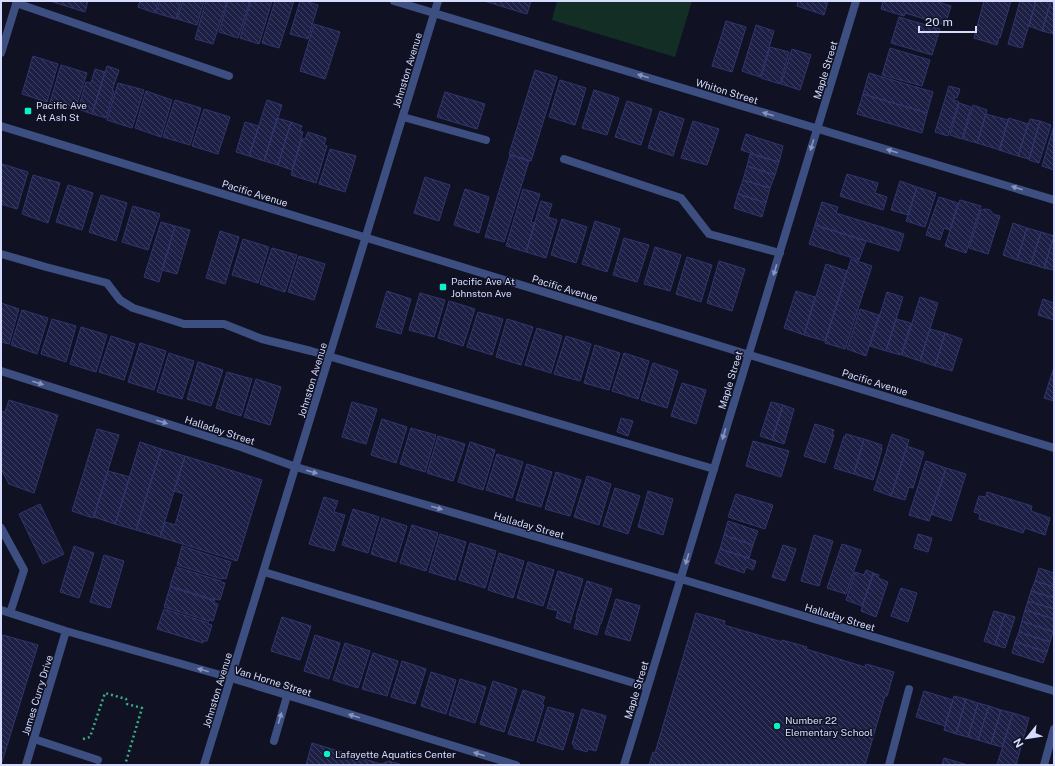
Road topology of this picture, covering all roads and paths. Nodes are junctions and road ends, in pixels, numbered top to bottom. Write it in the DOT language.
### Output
graph roads {
  1 [pos="394,1"];
  2 [pos="438,1"];
  3 [pos="856,1"];
  4 [pos="17,2"];
  5 [pos="435,13"];
  6 [pos="1,53"];
  7 [pos="229,76"];
  8 [pos="403,117"];
  9 [pos="1,126"];
  10 [pos="818,128"];
  11 [pos="486,140"];
  12 [pos="564,159"];
  13 [pos="1054,200"];
  14 [pos="366,238"];
  15 [pos="780,253"];
  16 [pos="1,254"];
  17 [pos="749,354"];
  18 [pos="330,357"];
  19 [pos="1,371"];
  20 [pos="1054,448"];
  21 [pos="296,467"];
  22 [pos="714,469"];
  23 [pos="1,528"];
  24 [pos="264,572"];
  25 [pos="680,579"];
  26 [pos="1,610"];
  27 [pos="10,613"];
  28 [pos="66,632"];
  29 [pos="230,678"];
  30 [pos="648,687"];
  31 [pos="909,689"];
  32 [pos="1054,691"];
  33 [pos="287,696"];
  34 [pos="1054,729"];
  35 [pos="78,738"];
  36 [pos="34,739"];
  37 [pos="274,741"];
  38 [pos="98,760"];
  39 [pos="26,765"];
  40 [pos="125,765"];
  41 [pos="204,765"];
  42 [pos="516,765"];
  43 [pos="624,765"];
  44 [pos="889,765"];
  45 [pos="1044,765"];
  1 -- 5 [label="street, Whiton Street"];
  2 -- 5 [label="street, Johnston Avenue"];
  3 -- 10 [label="street, Maple Street"];
  4 -- 6 [label="street"];
  4 -- 7 [label="street"];
  5 -- 8 [label="street, Johnston Avenue"];
  10 -- 5 [label="street, Whiton Street, one-way"];
  8 -- 11 [label="street"];
  8 -- 14 [label="street, Johnston Avenue"];
  9 -- 14 [label="street, Pacific Avenue"];
  13 -- 10 [label="street, Whiton Street, one-way"];
  10 -- 15 [label="street, Maple Street, one-way"];
  12 -- 15 [label="street"];
  14 -- 17 [label="street, Pacific Avenue"];
  14 -- 18 [label="street, Johnston Avenue"];
  15 -- 17 [label="street, Maple Street, one-way"];
  16 -- 18 [label="street"];
  17 -- 20 [label="street, Pacific Avenue"];
  17 -- 22 [label="street, Maple Street, one-way"];
  18 -- 21 [label="street, Johnston Avenue"];
  18 -- 22 [label="street"];
  19 -- 21 [label="street, Halladay Street, one-way"];
  21 -- 24 [label="street, Johnston Avenue"];
  21 -- 25 [label="street, Halladay Street, one-way"];
  22 -- 25 [label="street, Maple Street, one-way"];
  23 -- 27 [label="street"];
  24 -- 29 [label="street, Johnston Avenue"];
  24 -- 30 [label="street"];
  25 -- 30 [label="street, Maple Street"];
  25 -- 32 [label="street, Halladay Street"];
  26 -- 27 [label="street, Van Horne Street"];
  27 -- 28 [label="street, Van Horne Street"];
  29 -- 28 [label="street, Van Horne Street, one-way"];
  28 -- 36 [label="street, James Curry Drive"];
  29 -- 33 [label="street, Van Horne Street"];
  29 -- 41 [label="street, Johnston Avenue"];
  30 -- 43 [label="street, Maple Street"];
  31 -- 44 [label="street"];
  37 -- 33 [label="street, one-way"];
  42 -- 33 [label="street, Van Horne Street, one-way"];
  34 -- 45 [label="street"];
  35 -- 40 [label="path"];
  36 -- 38 [label="street"];
  36 -- 39 [label="street, James Curry Drive"];
}
